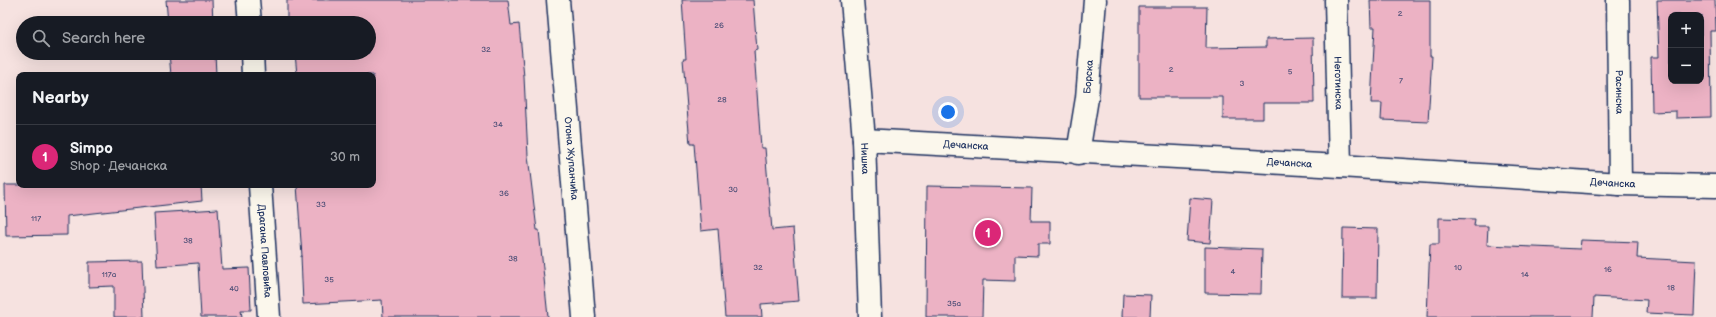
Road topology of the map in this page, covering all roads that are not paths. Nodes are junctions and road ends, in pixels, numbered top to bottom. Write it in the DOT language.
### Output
graph roads {
  1 [pos="248,0"];
  2 [pos="558,0"];
  3 [pos="852,0"];
  4 [pos="1095,0"];
  5 [pos="1336,0"];
  6 [pos="1618,0"];
  7 [pos="249,16"];
  8 [pos="252,60"];
  9 [pos="253,72"];
  10 [pos="864,140"];
  11 [pos="1078,153"];
  12 [pos="1340,166"];
  13 [pos="1620,184"];
  14 [pos="1716,186"];
  15 [pos="260,188"];
  16 [pos="268,317"];
  17 [pos="584,317"];
  18 [pos="870,317"];
  1 -- 7 [label="street"];
  2 -- 17 [label="street, Отона Жупанчића"];
  3 -- 10 [label="street, Нишка"];
  4 -- 11 [label="street, Борска"];
  5 -- 12 [label="street, Неготинска"];
  6 -- 13 [label="street, Расинска"];
  8 -- 9 [label="street"];
  10 -- 11 [label="street, Дечанска"];
  10 -- 18 [label="street, Нишка"];
  11 -- 12 [label="street, Дечанска"];
  12 -- 13 [label="street, Дечанска"];
  13 -- 14 [label="street, Дечанска"];
  15 -- 16 [label="street, Драгана Павловића"];
}
